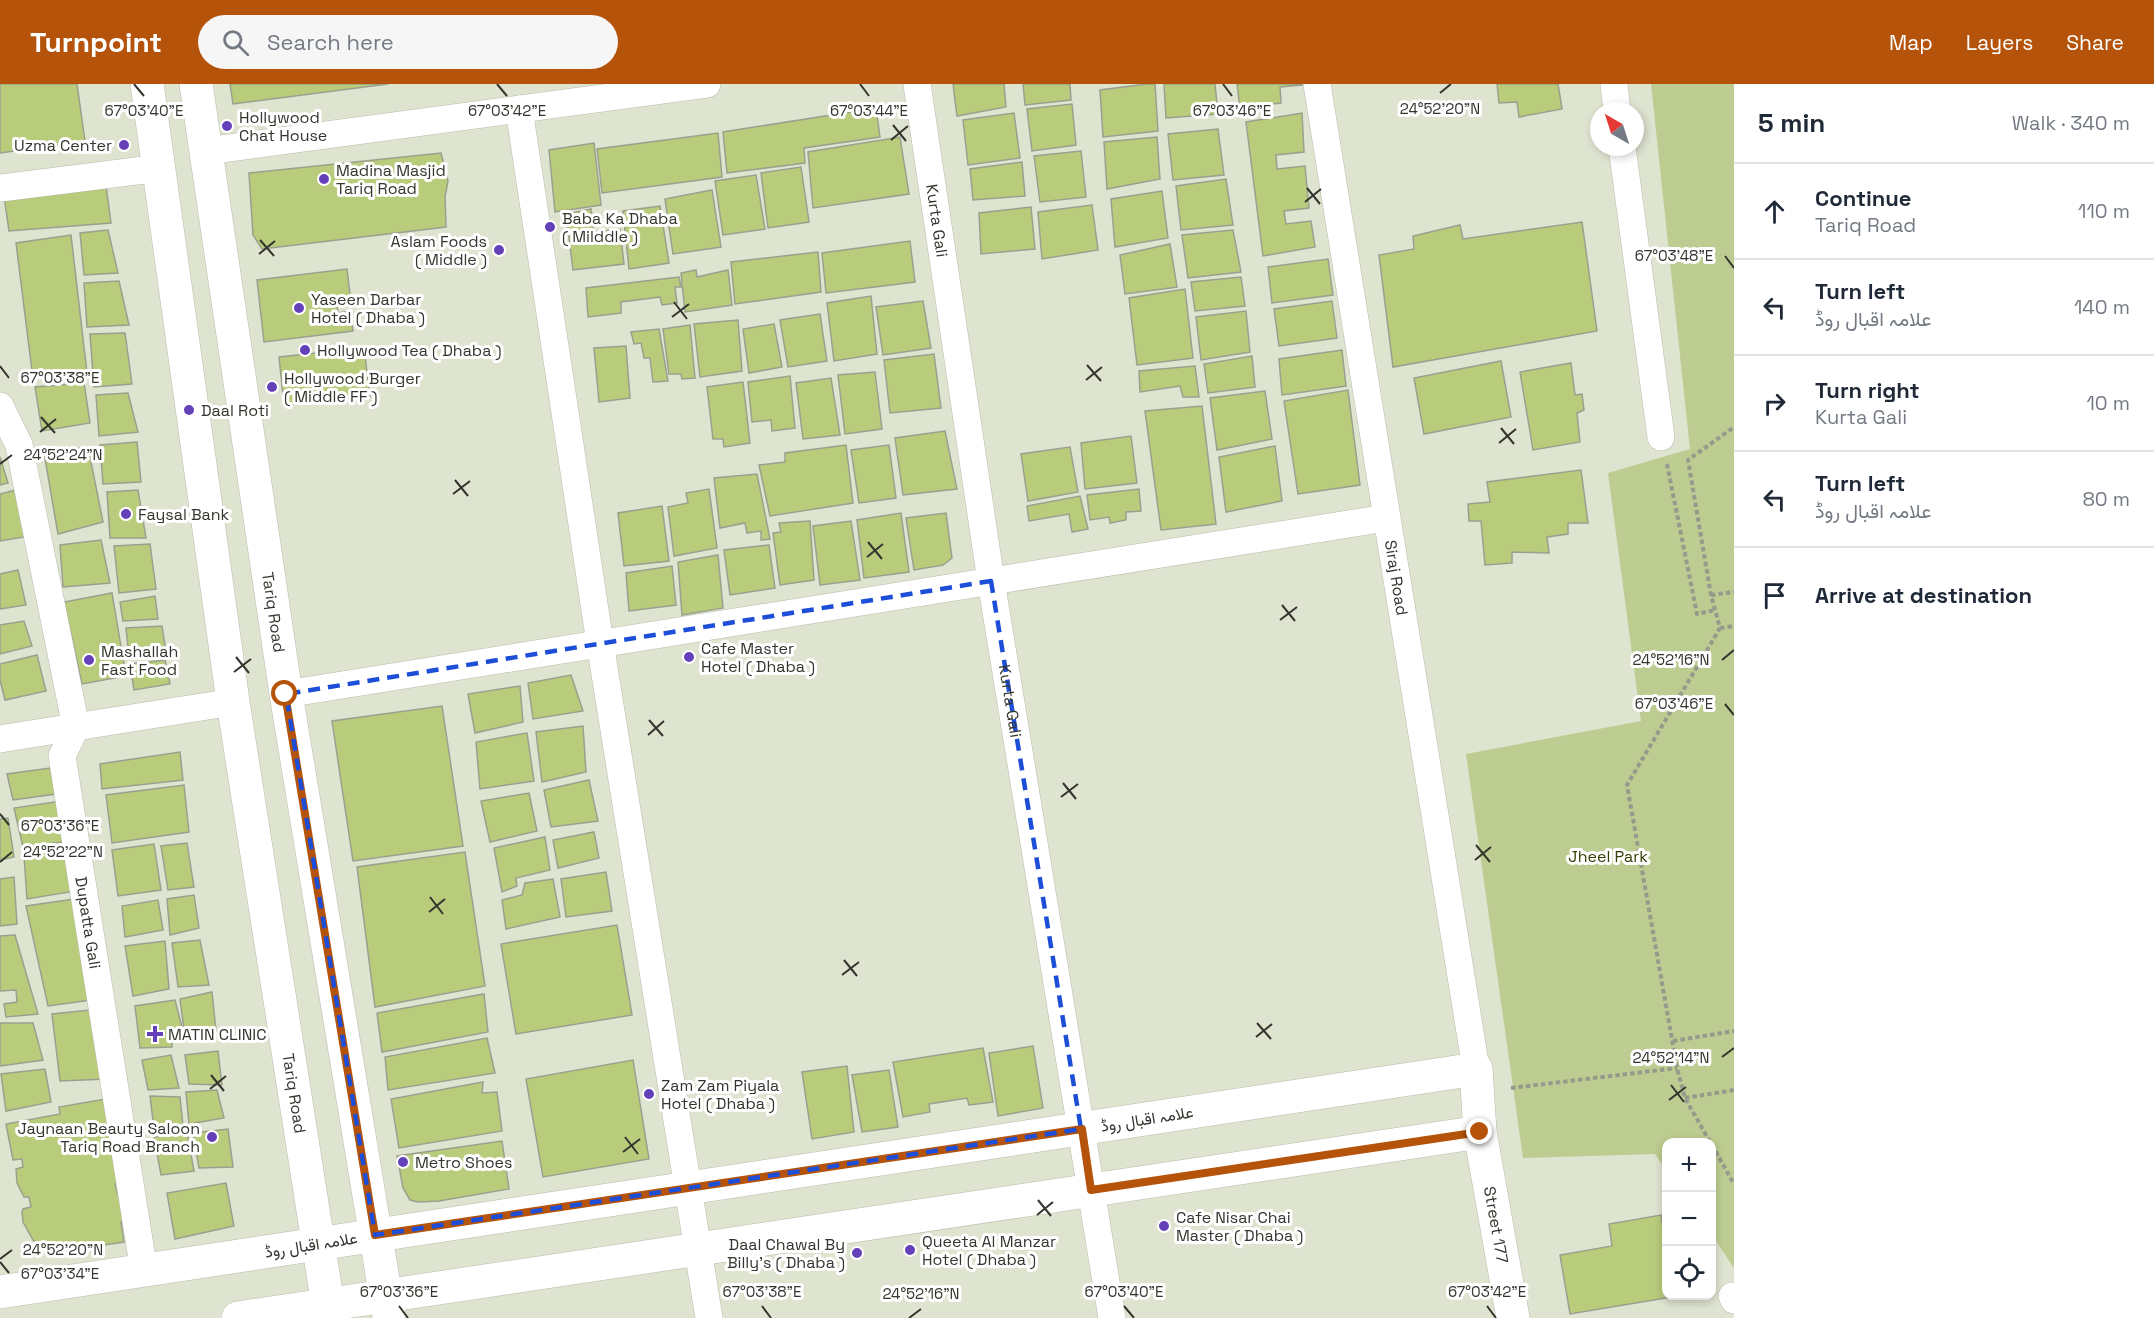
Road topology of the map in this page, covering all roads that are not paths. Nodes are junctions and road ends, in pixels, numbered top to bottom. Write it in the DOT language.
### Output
graph roads {
  1 [pos="147,84"];
  2 [pos="196,84"];
  3 [pos="707,84"];
  4 [pos="917,84"];
  5 [pos="1317,84"];
  6 [pos="1614,84"];
  7 [pos="657,87"];
  8 [pos="1616,102"];
  9 [pos="519,109"];
  10 [pos="206,151"];
  11 [pos="1623,156"];
  12 [pos="160,168"];
  13 [pos="0,188"];
  14 [pos="0,406"];
  15 [pos="1662,437"];
  16 [pos="1386,518"];
  17 [pos="991,581"];
  18 [pos="600,643"];
  19 [pos="285,694"];
  20 [pos="233,702"];
  21 [pos="76,727"];
  22 [pos="0,739"];
  23 [pos="1477,1081"];
  24 [pos="1082,1129"];
  25 [pos="1480,1132"];
  26 [pos="689,1188"];
  27 [pos="1091,1190"];
  28 [pos="375,1235"];
  29 [pos="318,1244"];
  30 [pos="699,1249"];
  31 [pos="144,1271"];
  32 [pos="0,1292"];
  33 [pos="387,1307"];
  34 [pos="329,1311"];
  35 [pos="238,1318"];
  36 [pos="709,1318"];
  37 [pos="1113,1318"];
  38 [pos="1513,1318"];
  1 -- 12 [label="main road, Tariq Road"];
  2 -- 10 [label="main road, Tariq Road"];
  3 -- 7 [label="street"];
  4 -- 17 [label="street, Kurta Gali"];
  5 -- 16 [label="street, Siraj Road"];
  6 -- 8 [label="street"];
  7 -- 9 [label="street"];
  9 -- 10 [label="street"];
  9 -- 18 [label="street"];
  10 -- 19 [label="main road, Tariq Road"];
  11 -- 15 [label="street"];
  12 -- 13 [label="street"];
  12 -- 20 [label="main road, Tariq Road"];
  14 -- 21 [label="street"];
  16 -- 17 [label="street"];
  16 -- 23 [label="street, Siraj Road"];
  17 -- 18 [label="street"];
  17 -- 24 [label="street, Kurta Gali"];
  18 -- 19 [label="street"];
  18 -- 26 [label="street"];
  19 -- 28 [label="main road, Tariq Road"];
  20 -- 21 [label="street"];
  20 -- 29 [label="main road, Tariq Road"];
  21 -- 22 [label="street"];
  21 -- 31 [label="street, Dupatta Gali"];
  23 -- 24 [label="main road, علامہ اقبال روڈ"];
  23 -- 25 [label="main road, Street 177"];
  24 -- 26 [label="main road, علامہ اقبال روڈ"];
  24 -- 27 [label="street, Kurta Gali"];
  25 -- 27 [label="main road"];
  25 -- 38 [label="main road, Street 177"];
  26 -- 28 [label="main road, علامہ اقبال روڈ"];
  26 -- 30 [label="street"];
  27 -- 30 [label="main road"];
  27 -- 37 [label="street, Kurta Gali"];
  28 -- 29 [label="main road, علامہ اقبال روڈ"];
  28 -- 33 [label="main road, Tariq Road"];
  29 -- 31 [label="main road, علامہ اقبال روڈ"];
  29 -- 34 [label="main road, Tariq Road"];
  30 -- 33 [label="main road"];
  30 -- 36 [label="street"];
  31 -- 32 [label="main road, علامہ اقبال روڈ"];
  33 -- 34 [label="main road"];
  34 -- 35 [label="main road"];
}
